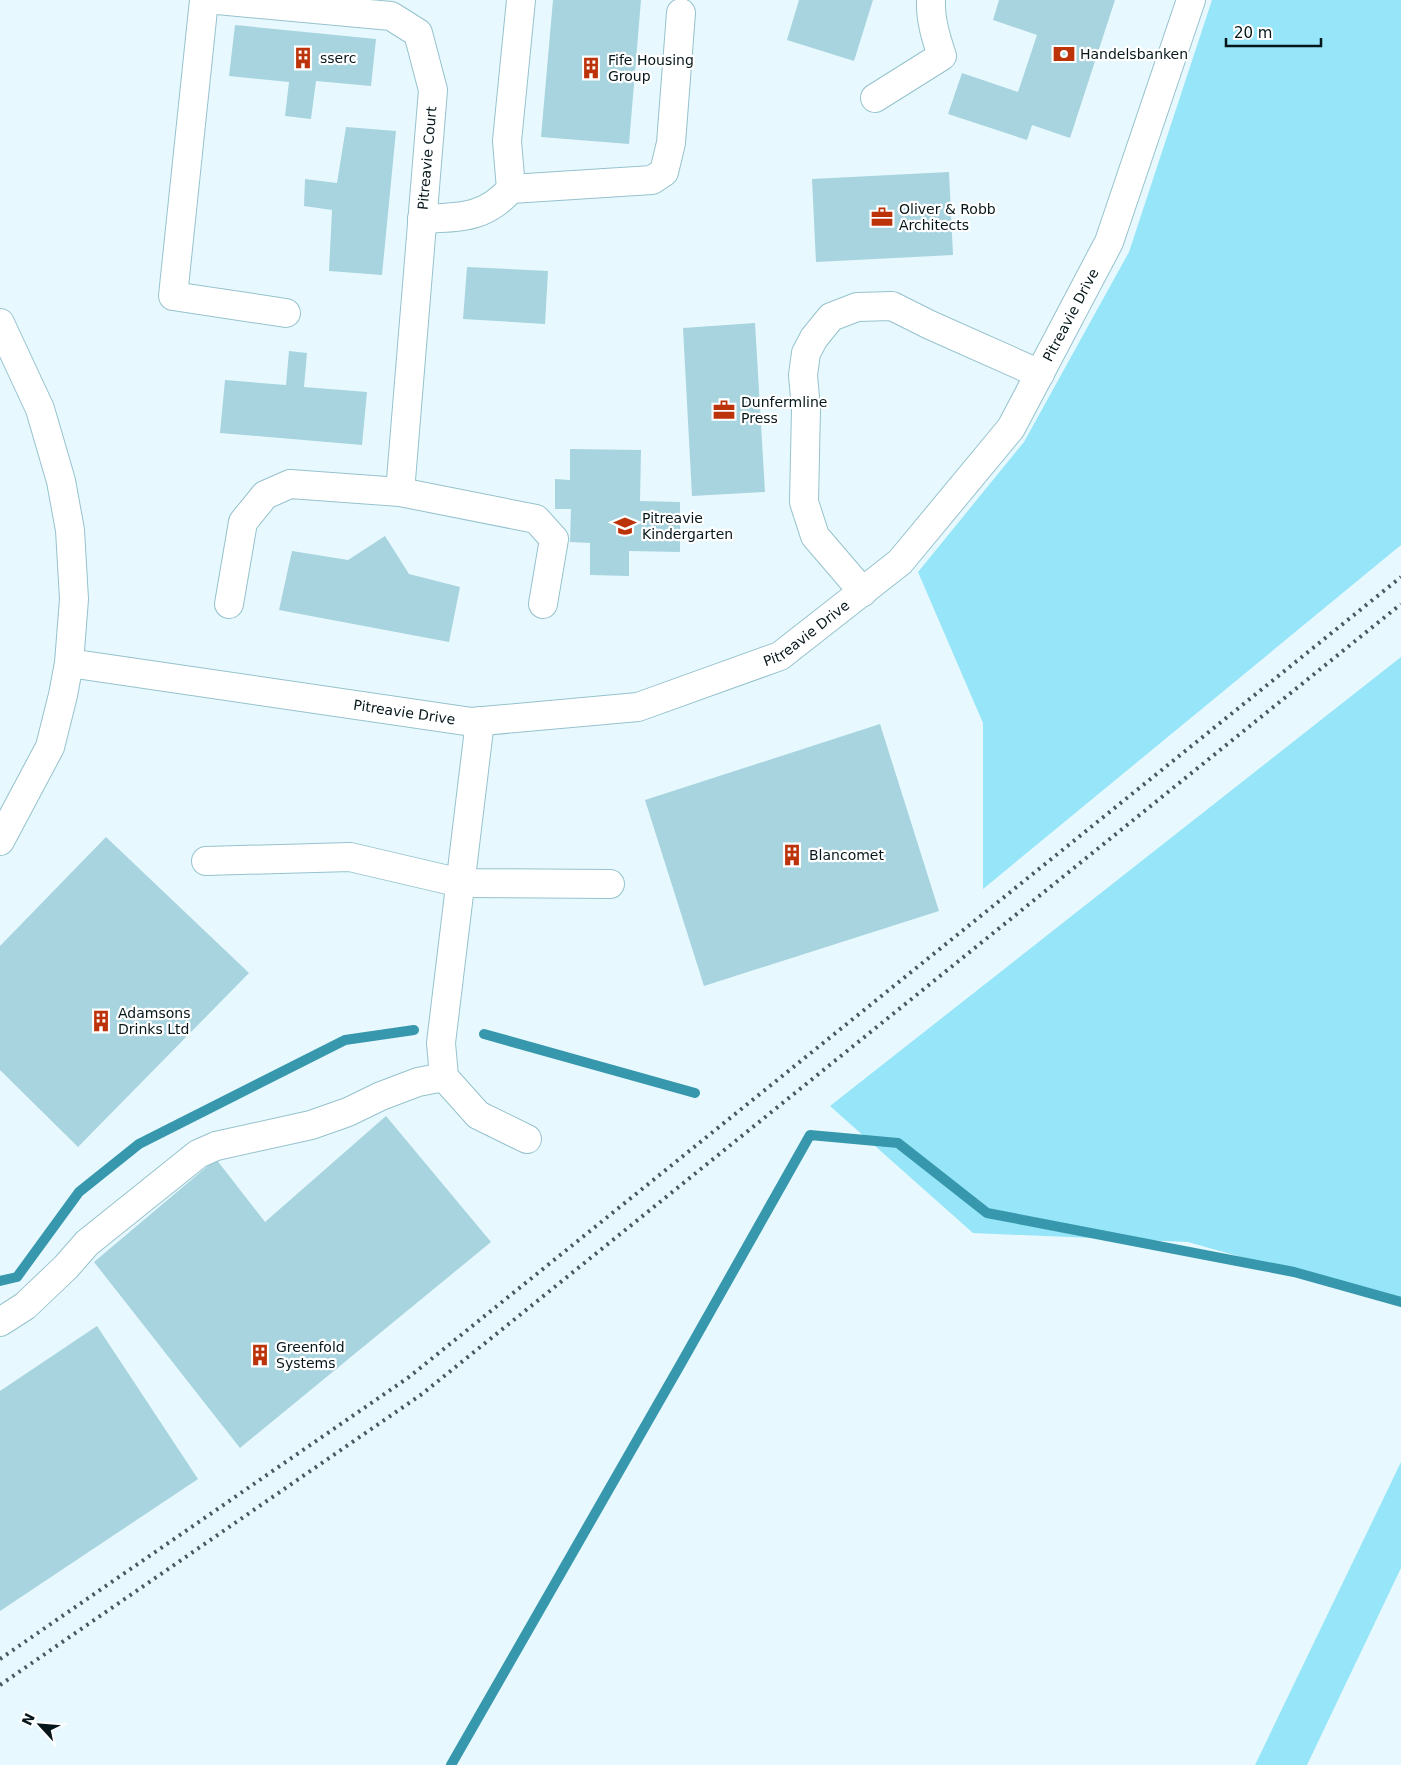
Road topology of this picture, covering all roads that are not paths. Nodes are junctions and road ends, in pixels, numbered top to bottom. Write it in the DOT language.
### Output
graph roads {
  1 [pos="204,0"];
  2 [pos="217,0"];
  3 [pos="521,0"];
  4 [pos="930,0"];
  5 [pos="1191,0"];
  6 [pos="396,8"];
  7 [pos="681,13"];
  8 [pos="875,98"];
  9 [pos="511,189"];
  10 [pos="422,219"];
  11 [pos="286,314"];
  12 [pos="0,323"];
  13 [pos="1040,374"];
  14 [pos="400,492"];
  15 [pos="863,592"];
  16 [pos="228,604"];
  17 [pos="543,604"];
  18 [pos="70,663"];
  19 [pos="480,721"];
  20 [pos="0,841"];
  21 [pos="206,861"];
  22 [pos="461,884"];
  23 [pos="610,884"];
  24 [pos="444,1078"];
  25 [pos="527,1139"];
  26 [pos="0,1322"];
  1 -- 11 [label="street"];
  2 -- 6 [label="street, Pitreavie Court"];
  3 -- 9 [label="street"];
  4 -- 8 [label="street"];
  5 -- 13 [label="street, Pitreavie Drive"];
  6 -- 10 [label="street, Pitreavie Court"];
  7 -- 9 [label="street"];
  9 -- 10 [label="street"];
  10 -- 14 [label="street, Pitreavie Court"];
  12 -- 18 [label="street"];
  13 -- 15 [label="street, Pitreavie Drive"];
  13 -- 15 [label="street"];
  14 -- 16 [label="street"];
  14 -- 17 [label="street"];
  15 -- 19 [label="street, Pitreavie Drive"];
  18 -- 19 [label="street, Pitreavie Drive"];
  18 -- 20 [label="street"];
  19 -- 22 [label="street"];
  21 -- 22 [label="street"];
  22 -- 23 [label="street"];
  22 -- 24 [label="street"];
  24 -- 25 [label="street"];
  24 -- 26 [label="street"];
}
